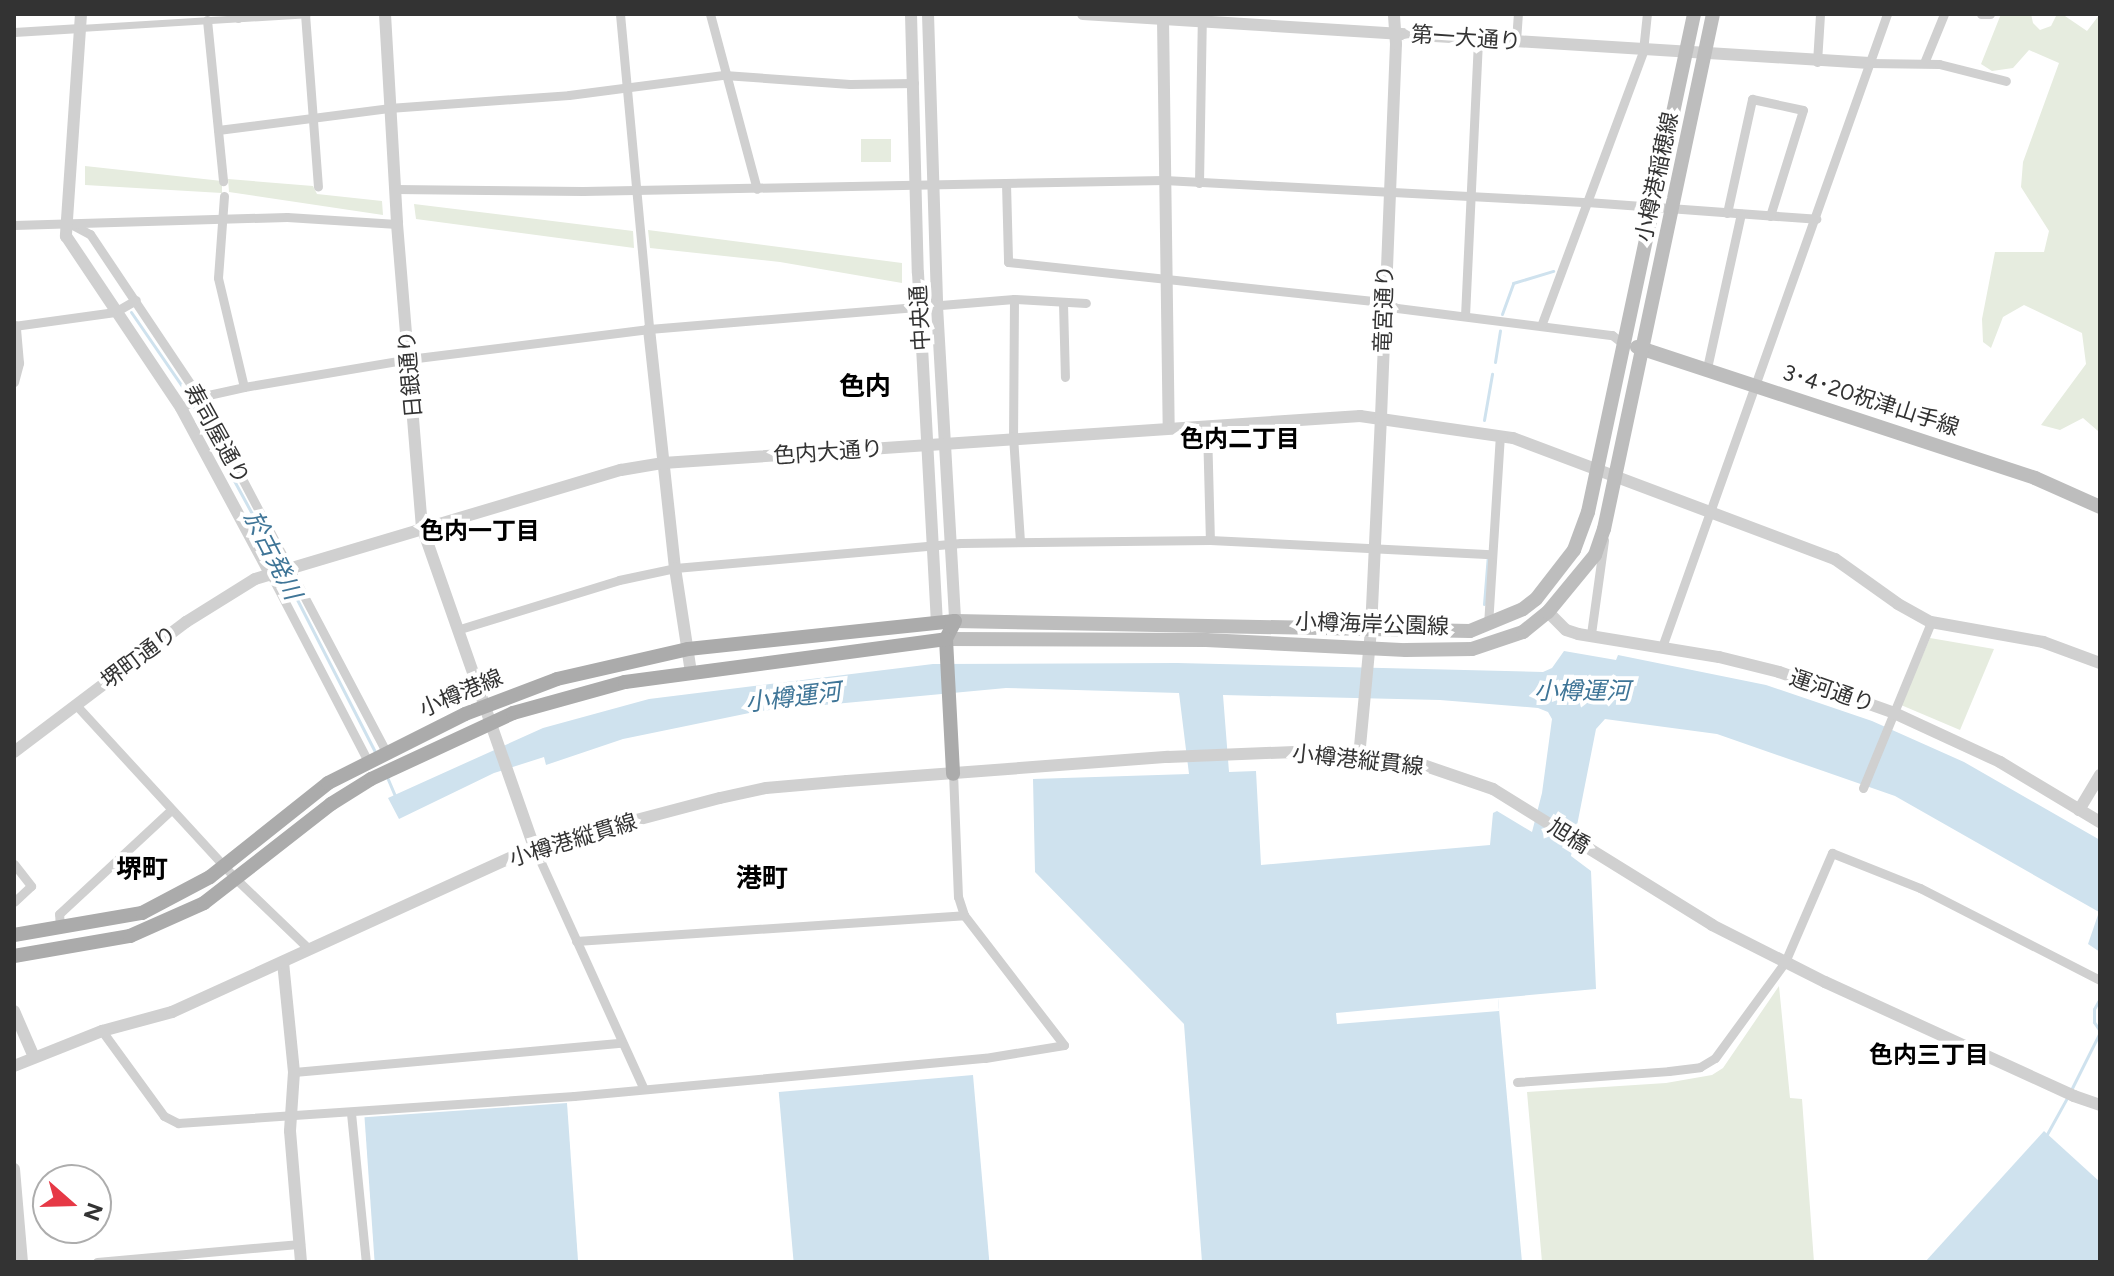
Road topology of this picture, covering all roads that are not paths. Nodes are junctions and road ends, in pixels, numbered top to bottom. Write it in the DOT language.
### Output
graph roads {
  1 [pos="306,14"];
  2 [pos="385,14"];
  3 [pos="620,14"];
  4 [pos="710,14"];
  5 [pos="911,14"];
  6 [pos="928,14"];
  7 [pos="1083,14"];
  8 [pos="1394,14"];
  9 [pos="1518,14"];
  10 [pos="1647,14"];
  11 [pos="1694,14"];
  12 [pos="1713,14"];
  13 [pos="1820,14"];
  14 [pos="1887,14"];
  15 [pos="1944,14"];
  16 [pos="1981,14"];
  17 [pos="1990,14"];
  18 [pos="238,16"];
  19 [pos="1163,17"];
  20 [pos="1202,18"];
  21 [pos="207,20"];
  22 [pos="80,21"];
  23 [pos="14,32"];
  24 [pos="1394,34"];
  25 [pos="1478,39"];
  26 [pos="1516,41"];
  27 [pos="1643,51"];
  28 [pos="1686,54"];
  29 [pos="1705,55"];
  30 [pos="1817,62"];
  31 [pos="1869,63"];
  32 [pos="1924,63"];
  33 [pos="724,75"];
  34 [pos="2006,81"];
  35 [pos="914,83"];
  36 [pos="626,85"];
  37 [pos="389,108"];
  38 [pos="314,118"];
  39 [pos="218,130"];
  40 [pos="1164,180"];
  41 [pos="223,181"];
  42 [pos="1006,183"];
  43 [pos="1199,183"];
  44 [pos="933,184"];
  45 [pos="916,185"];
  46 [pos="318,187"];
  47 [pos="395,189"];
  48 [pos="757,189"];
  49 [pos="636,190"];
  50 [pos="1388,194"];
  51 [pos="224,196"];
  52 [pos="1470,198"];
  53 [pos="1587,202"];
  54 [pos="1652,208"];
  55 [pos="1673,209"];
  56 [pos="1727,213"];
  57 [pos="1741,214"];
  58 [pos="1770,216"];
  59 [pos="1816,219"];
  60 [pos="224,220"];
  61 [pos="67,222"];
  62 [pos="397,224"];
  63 [pos="14,225"];
  64 [pos="1166,278"];
  65 [pos="1014,299"];
  66 [pos="134,301"];
  67 [pos="1385,302"];
  68 [pos="1063,303"];
  69 [pos="1086,303"];
  70 [pos="919,305"];
  71 [pos="937,306"];
  72 [pos="119,310"];
  73 [pos="1465,316"];
  74 [pos="15,325"];
  75 [pos="1541,326"];
  76 [pos="649,329"];
  77 [pos="1625,345"];
  78 [pos="1644,349"];
  79 [pos="409,359"];
  80 [pos="1707,368"];
  81 [pos="1065,377"];
  82 [pos="14,382"];
  83 [pos="1757,385"];
  84 [pos="244,387"];
  85 [pos="199,397"];
  86 [pos="181,408"];
  87 [pos="1381,417"];
  88 [pos="1169,428"];
  89 [pos="1207,428"];
  90 [pos="1500,436"];
  91 [pos="1013,442"];
  92 [pos="927,446"];
  93 [pos="943,446"];
  94 [pos="663,463"];
  95 [pos="1599,472"];
  96 [pos="1615,477"];
  97 [pos="2100,507"];
  98 [pos="1711,511"];
  99 [pos="422,527"];
  100 [pos="1604,529"];
  101 [pos="1210,540"];
  102 [pos="1020,542"];
  103 [pos="948,544"];
  104 [pos="933,545"];
  105 [pos="1375,548"];
  106 [pos="1491,554"];
  107 [pos="675,568"];
  108 [pos="280,573"];
  109 [pos="1548,612"];
  110 [pos="937,621"];
  111 [pos="955,621"];
  112 [pos="1931,622"];
  113 [pos="1488,625"];
  114 [pos="460,629"];
  115 [pos="1371,629"];
  116 [pos="1591,634"];
  117 [pos="946,639"];
  118 [pos="1370,647"];
  119 [pos="1662,647"];
  120 [pos="688,649"];
  121 [pos="2100,663"];
  122 [pos="691,673"];
  123 [pos="76,705"];
  124 [pos="485,706"];
  125 [pos="1892,712"];
  126 [pos="491,724"];
  127 [pos="14,752"];
  128 [pos="386,752"];
  129 [pos="1359,757"];
  130 [pos="368,761"];
  131 [pos="953,774"];
  132 [pos="2100,775"];
  133 [pos="1865,784"];
  134 [pos="1516,802"];
  135 [pos="171,810"];
  136 [pos="2079,810"];
  137 [pos="2100,822"];
  138 [pos="534,847"];
  139 [pos="14,864"];
  140 [pos="224,866"];
  141 [pos="236,879"];
  142 [pos="14,902"];
  143 [pos="964,915"];
  144 [pos="60,927"];
  145 [pos="14,933"];
  146 [pos="576,941"];
  147 [pos="309,949"];
  148 [pos="14,956"];
  149 [pos="283,962"];
  150 [pos="1785,962"];
  151 [pos="2100,980"];
  152 [pos="14,1011"];
  153 [pos="102,1031"];
  154 [pos="621,1043"];
  155 [pos="34,1057"];
  156 [pos="14,1066"];
  157 [pos="294,1072"];
  158 [pos="1517,1082"];
  159 [pos="643,1087"];
  160 [pos="2100,1105"];
  161 [pos="351,1113"];
  162 [pos="291,1118"];
  163 [pos="14,1169"];
  164 [pos="300,1244"];
  165 [pos="22,1262"];
  166 [pos="97,1262"];
  167 [pos="301,1262"];
  168 [pos="366,1262"];
  1 -- 18 [label="street"];
  1 -- 38 [label="street"];
  2 -- 37 [label="street, 日銀通り"];
  3 -- 36 [label="street"];
  4 -- 33 [label="street"];
  5 -- 35 [label="street, 中央通"];
  6 -- 44 [label="street, 中央通"];
  7 -- 19 [label="street, 第一大通り"];
  8 -- 24 [label="street, 竜宮通り"];
  9 -- 26 [label="street"];
  10 -- 27 [label="street"];
  11 -- 28 [label="main road, 小樽港稲穂線"];
  12 -- 29 [label="main road, 小樽港稲穂線"];
  13 -- 30 [label="street"];
  14 -- 31 [label="street"];
  15 -- 32 [label="street"];
  16 -- 17 [label="street"];
  18 -- 21 [label="street"];
  19 -- 20 [label="street, 第一大通り"];
  19 -- 40 [label="street"];
  20 -- 24 [label="street, 第一大通り"];
  20 -- 43 [label="street"];
  21 -- 22 [label="street"];
  21 -- 39 [label="street"];
  22 -- 23 [label="street"];
  22 -- 61 [label="street, 寿司屋通り"];
  24 -- 25 [label="street, 第一大通り"];
  24 -- 50 [label="street, 竜宮通り"];
  25 -- 26 [label="street, 第一大通り"];
  25 -- 52 [label="street"];
  26 -- 27 [label="street, 第一大通り"];
  27 -- 28 [label="street, 第一大通り"];
  27 -- 53 [label="street"];
  28 -- 29 [label="street, 第一大通り"];
  28 -- 54 [label="main road, 小樽港稲穂線"];
  29 -- 30 [label="street, 第一大通り"];
  29 -- 55 [label="main road, 小樽港稲穂線"];
  30 -- 31 [label="street, 第一大通り"];
  31 -- 32 [label="street"];
  31 -- 59 [label="street"];
  32 -- 34 [label="street"];
  33 -- 35 [label="street"];
  33 -- 36 [label="street"];
  33 -- 48 [label="street"];
  35 -- 45 [label="street, 中央通"];
  36 -- 37 [label="street"];
  36 -- 49 [label="street"];
  37 -- 38 [label="street"];
  37 -- 47 [label="street, 日銀通り"];
  38 -- 39 [label="street"];
  38 -- 46 [label="street"];
  39 -- 41 [label="street"];
  40 -- 42 [label="street"];
  40 -- 43 [label="street"];
  40 -- 64 [label="street"];
  42 -- 44 [label="street"];
  42 -- 64 [label="street"];
  43 -- 50 [label="street"];
  44 -- 45 [label="street"];
  44 -- 71 [label="street, 中央通"];
  45 -- 48 [label="street"];
  45 -- 70 [label="street, 中央通"];
  47 -- 49 [label="street"];
  47 -- 62 [label="street, 日銀通り"];
  48 -- 49 [label="street"];
  49 -- 76 [label="street"];
  50 -- 52 [label="street"];
  50 -- 67 [label="street, 竜宮通り"];
  51 -- 60 [label="street"];
  52 -- 53 [label="street"];
  52 -- 73 [label="street"];
  53 -- 54 [label="street"];
  53 -- 75 [label="street"];
  54 -- 55 [label="street"];
  54 -- 77 [label="main road, 小樽港稲穂線"];
  55 -- 56 [label="street"];
  55 -- 78 [label="main road, 小樽港稲穂線"];
  56 -- 57 [label="street"];
  56 -- 58 [label="street"];
  57 -- 58 [label="street"];
  57 -- 80 [label="street"];
  58 -- 59 [label="street"];
  59 -- 83 [label="street"];
  60 -- 61 [label="street"];
  60 -- 62 [label="street"];
  60 -- 84 [label="street"];
  61 -- 63 [label="street"];
  61 -- 66 [label="street, 寿司屋通り"];
  61 -- 72 [label="street, 寿司屋通り"];
  62 -- 79 [label="street, 日銀通り"];
  64 -- 67 [label="street"];
  64 -- 88 [label="street"];
  65 -- 68 [label="street"];
  65 -- 71 [label="street"];
  65 -- 91 [label="street"];
  66 -- 72 [label="street"];
  66 -- 85 [label="street, 寿司屋通り"];
  67 -- 73 [label="street"];
  67 -- 87 [label="street, 竜宮通り"];
  68 -- 69 [label="street"];
  68 -- 81 [label="street"];
  70 -- 71 [label="street"];
  70 -- 76 [label="street"];
  70 -- 92 [label="street, 中央通"];
  71 -- 93 [label="street, 中央通"];
  72 -- 74 [label="street"];
  72 -- 86 [label="street, 寿司屋通り"];
  73 -- 75 [label="street"];
  74 -- 82 [label="street"];
  75 -- 77 [label="street"];
  76 -- 79 [label="street"];
  76 -- 94 [label="street"];
  77 -- 78 [label="main road, 3･4･20祝津山手線"];
  77 -- 95 [label="main road, 小樽海岸公園線"];
  78 -- 80 [label="main road, 3･4･20祝津山手線"];
  78 -- 96 [label="main road, 小樽海岸公園線"];
  79 -- 84 [label="street"];
  79 -- 99 [label="street, 日銀通り"];
  80 -- 83 [label="main road, 3･4･20祝津山手線"];
  83 -- 97 [label="main road, 3･4･20祝津山手線"];
  83 -- 98 [label="street"];
  84 -- 85 [label="street"];
  85 -- 86 [label="street"];
  85 -- 108 [label="street, 寿司屋通り"];
  86 -- 108 [label="street, 寿司屋通り"];
  87 -- 89 [label="street, 色内大通り"];
  87 -- 90 [label="street, 色内大通り"];
  87 -- 105 [label="street, 竜宮通り"];
  88 -- 89 [label="street, 色内大通り"];
  88 -- 91 [label="street, 色内大通り"];
  89 -- 101 [label="street"];
  90 -- 95 [label="street, 色内大通り"];
  90 -- 106 [label="street"];
  91 -- 93 [label="street, 色内大通り"];
  91 -- 102 [label="street"];
  92 -- 93 [label="street, 色内大通り"];
  92 -- 94 [label="street, 色内大通り"];
  92 -- 104 [label="street, 中央通"];
  93 -- 103 [label="street, 中央通"];
  94 -- 99 [label="street, 色内大通り"];
  94 -- 107 [label="street"];
  95 -- 96 [label="street, 色内大通り"];
  95 -- 113 [label="main road, 小樽海岸公園線"];
  96 -- 98 [label="street, 色内大通り"];
  96 -- 100 [label="main road, 小樽海岸公園線"];
  98 -- 112 [label="street, 色内大通り"];
  98 -- 119 [label="street"];
  99 -- 108 [label="street, 色内大通り"];
  99 -- 114 [label="street, 日銀通り"];
  100 -- 109 [label="main road, 小樽海岸公園線"];
  100 -- 116 [label="street"];
  101 -- 102 [label="street"];
  101 -- 105 [label="street"];
  102 -- 103 [label="street"];
  103 -- 104 [label="street"];
  103 -- 111 [label="street, 中央通"];
  104 -- 107 [label="street"];
  104 -- 110 [label="street, 中央通"];
  105 -- 106 [label="street"];
  105 -- 115 [label="street, 竜宮通り"];
  106 -- 113 [label="street"];
  107 -- 114 [label="street"];
  107 -- 120 [label="street"];
  108 -- 123 [label="street, 堺町通り"];
  108 -- 128 [label="street, 寿司屋通り"];
  108 -- 130 [label="street, 寿司屋通り"];
  109 -- 116 [label="street, 運河通り"];
  109 -- 118 [label="main road, 小樽海岸公園線"];
  110 -- 111 [label="main road, 小樽港線"];
  110 -- 117 [label="main road"];
  110 -- 120 [label="main road, 小樽港線"];
  111 -- 115 [label="main road, 小樽海岸公園線"];
  111 -- 117 [label="main road"];
  112 -- 121 [label="street, 色内大通り"];
  112 -- 125 [label="street"];
  113 -- 115 [label="main road, 小樽海岸公園線"];
  114 -- 124 [label="street, 日銀通り"];
  115 -- 118 [label="street, 竜宮通り"];
  116 -- 119 [label="street, 運河通り"];
  117 -- 118 [label="main road, 小樽海岸公園線"];
  117 -- 122 [label="main road, 小樽港線"];
  117 -- 131 [label="main road"];
  118 -- 129 [label="street, 竜宮通り"];
  119 -- 125 [label="street, 運河通り"];
  120 -- 122 [label="street"];
  120 -- 124 [label="main road, 小樽港線"];
  122 -- 126 [label="main road, 小樽港線"];
  123 -- 127 [label="street, 堺町通り"];
  123 -- 135 [label="street"];
  124 -- 126 [label="street, 日銀通り"];
  124 -- 128 [label="main road, 小樽港線"];
  125 -- 133 [label="street"];
  125 -- 136 [label="street, 運河通り"];
  126 -- 138 [label="street, 日銀通り"];
  126 -- 141 [label="main road, 小樽港線"];
  128 -- 130 [label="main road, 小樽港線"];
  129 -- 131 [label="street, 小樽港縦貫線"];
  129 -- 134 [label="street, 小樽港縦貫線"];
  130 -- 140 [label="main road, 小樽港線"];
  131 -- 138 [label="street, 小樽港縦貫線"];
  131 -- 143 [label="street"];
  132 -- 136 [label="street"];
  134 -- 150 [label="street, 旭橋"];
  135 -- 140 [label="street"];
  135 -- 144 [label="street"];
  136 -- 137 [label="street, 運河通り"];
  138 -- 146 [label="street"];
  138 -- 147 [label="street, 小樽港縦貫線"];
  139 -- 142 [label="street"];
  140 -- 141 [label="street"];
  140 -- 144 [label="main road, 小樽港線"];
  141 -- 147 [label="street"];
  141 -- 148 [label="main road, 小樽港線"];
  143 -- 146 [label="street"];
  143 -- 159 [label="street"];
  144 -- 145 [label="main road, 小樽港線"];
  146 -- 154 [label="street"];
  147 -- 149 [label="street, 小樽港縦貫線"];
  149 -- 153 [label="street, 小樽港縦貫線"];
  149 -- 157 [label="street"];
  150 -- 151 [label="street"];
  150 -- 158 [label="street"];
  150 -- 160 [label="street, 旭橋"];
  152 -- 155 [label="street"];
  153 -- 155 [label="street, 小樽港縦貫線"];
  153 -- 162 [label="street"];
  154 -- 157 [label="street"];
  154 -- 159 [label="street"];
  155 -- 156 [label="street, 小樽港縦貫線"];
  157 -- 162 [label="street"];
  159 -- 161 [label="street"];
  161 -- 162 [label="street"];
  161 -- 168 [label="street"];
  162 -- 164 [label="street"];
  163 -- 165 [label="street"];
  164 -- 166 [label="street"];
  164 -- 167 [label="street"];
}
